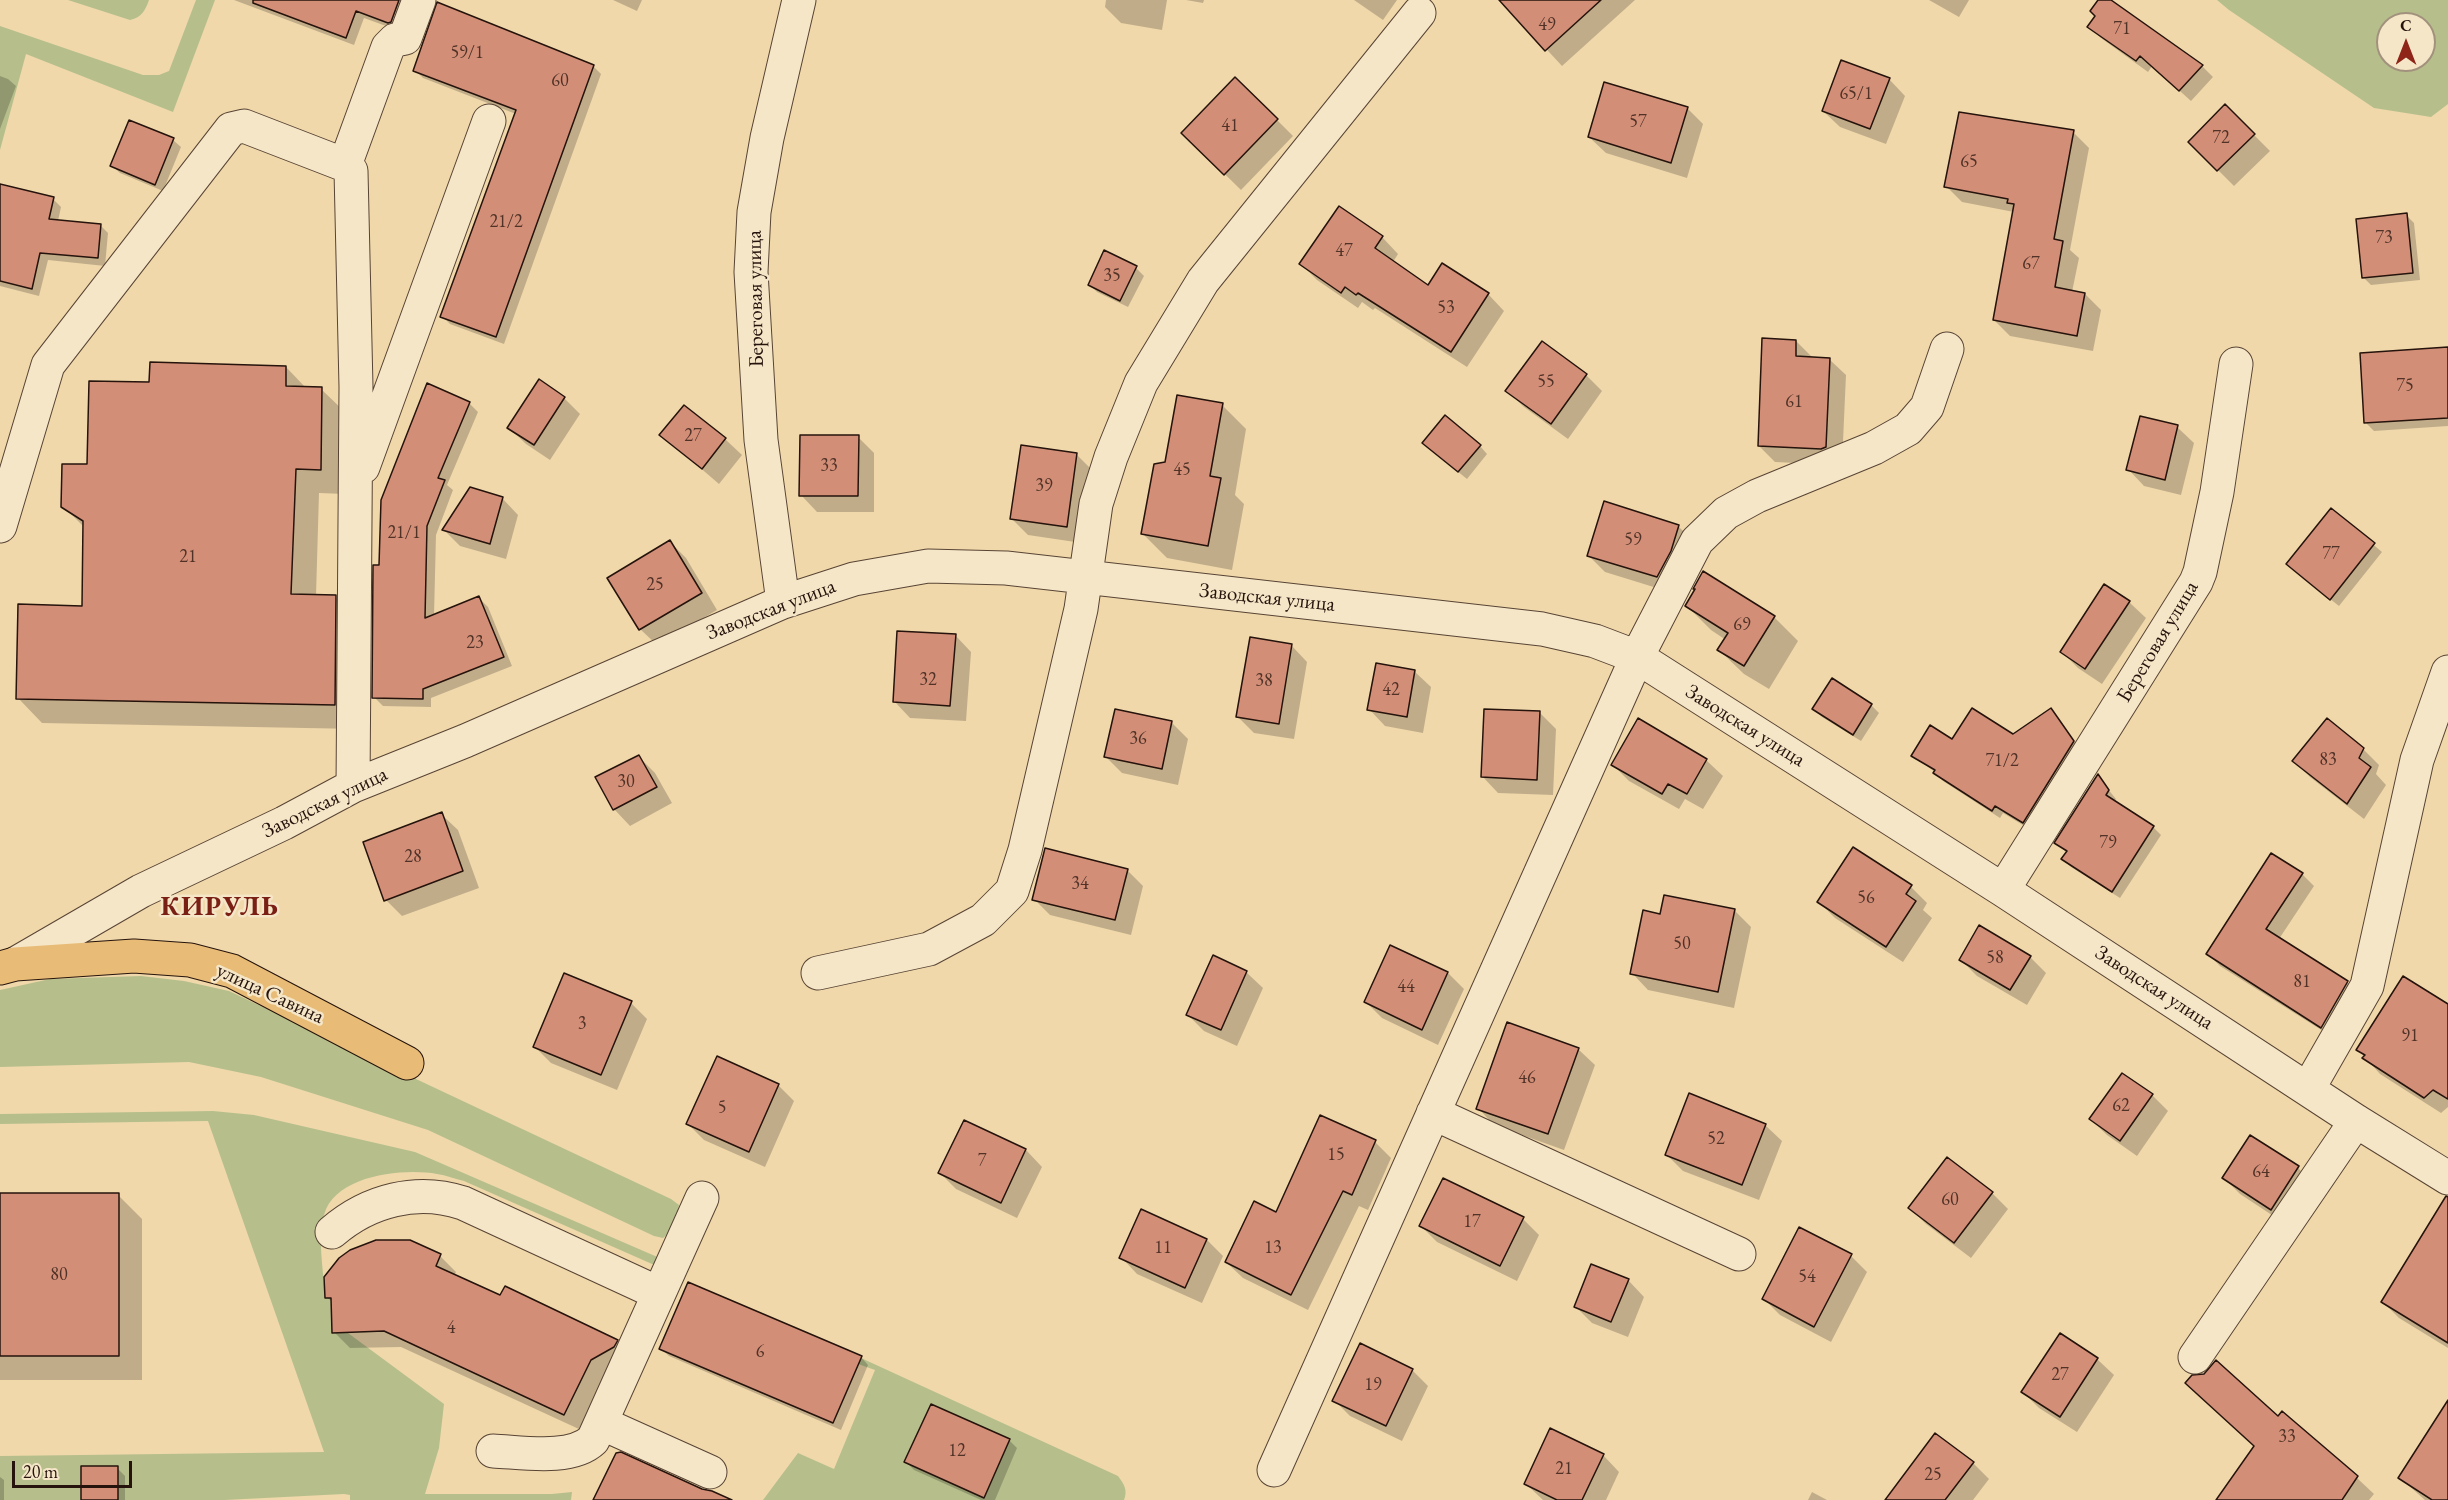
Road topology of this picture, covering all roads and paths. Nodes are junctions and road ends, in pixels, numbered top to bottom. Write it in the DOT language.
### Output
graph roads {
  1 [pos="419,0"];
  2 [pos="799,0"];
  3 [pos="1419,13"];
  4 [pos="489,121"];
  5 [pos="345,165"];
  6 [pos="1947,349"];
  7 [pos="2236,364"];
  8 [pos="355,488"];
  9 [pos="0,526"];
  10 [pos="1084,578"];
  11 [pos="783,602"];
  12 [pos="1636,657"];
  13 [pos="2448,672"];
  14 [pos="353,786"];
  15 [pos="2003,890"];
  16 [pos="8,966"];
  17 [pos="818,973"];
  18 [pos="407,1063"];
  19 [pos="2308,1089"];
  20 [pos="1433,1113"];
  21 [pos="2356,1121"];
  22 [pos="2448,1178"];
  23 [pos="702,1198"];
  24 [pos="332,1232"];
  25 [pos="1738,1254"];
  26 [pos="658,1293"];
  27 [pos="2195,1357"];
  28 [pos="601,1423"];
  29 [pos="493,1451"];
  30 [pos="1274,1470"];
  31 [pos="710,1472"];
  1 -- 5 [label="street"];
  2 -- 11 [label="street, Береговая улица"];
  3 -- 10 [label="street"];
  4 -- 8 [label="street"];
  5 -- 8 [label="street"];
  5 -- 9 [label="street"];
  6 -- 12 [label="street"];
  7 -- 15 [label="street, Береговая улица"];
  8 -- 14 [label="street"];
  10 -- 11 [label="street, Заводская улица"];
  10 -- 12 [label="street, Заводская улица"];
  10 -- 17 [label="street"];
  11 -- 14 [label="street, Заводская улица"];
  12 -- 15 [label="street, Заводская улица"];
  12 -- 20 [label="street"];
  13 -- 19 [label="street"];
  14 -- 16 [label="street, Заводская улица"];
  15 -- 19 [label="street, Заводская улица"];
  16 -- 18 [label="main road, улица Савина"];
  19 -- 21 [label="street, Заводская улица"];
  20 -- 25 [label="street"];
  20 -- 30 [label="street"];
  21 -- 22 [label="street, Заводская улица"];
  21 -- 27 [label="street"];
  23 -- 26 [label="street"];
  24 -- 26 [label="street"];
  26 -- 28 [label="street"];
  28 -- 29 [label="street"];
  28 -- 31 [label="street"];
}
